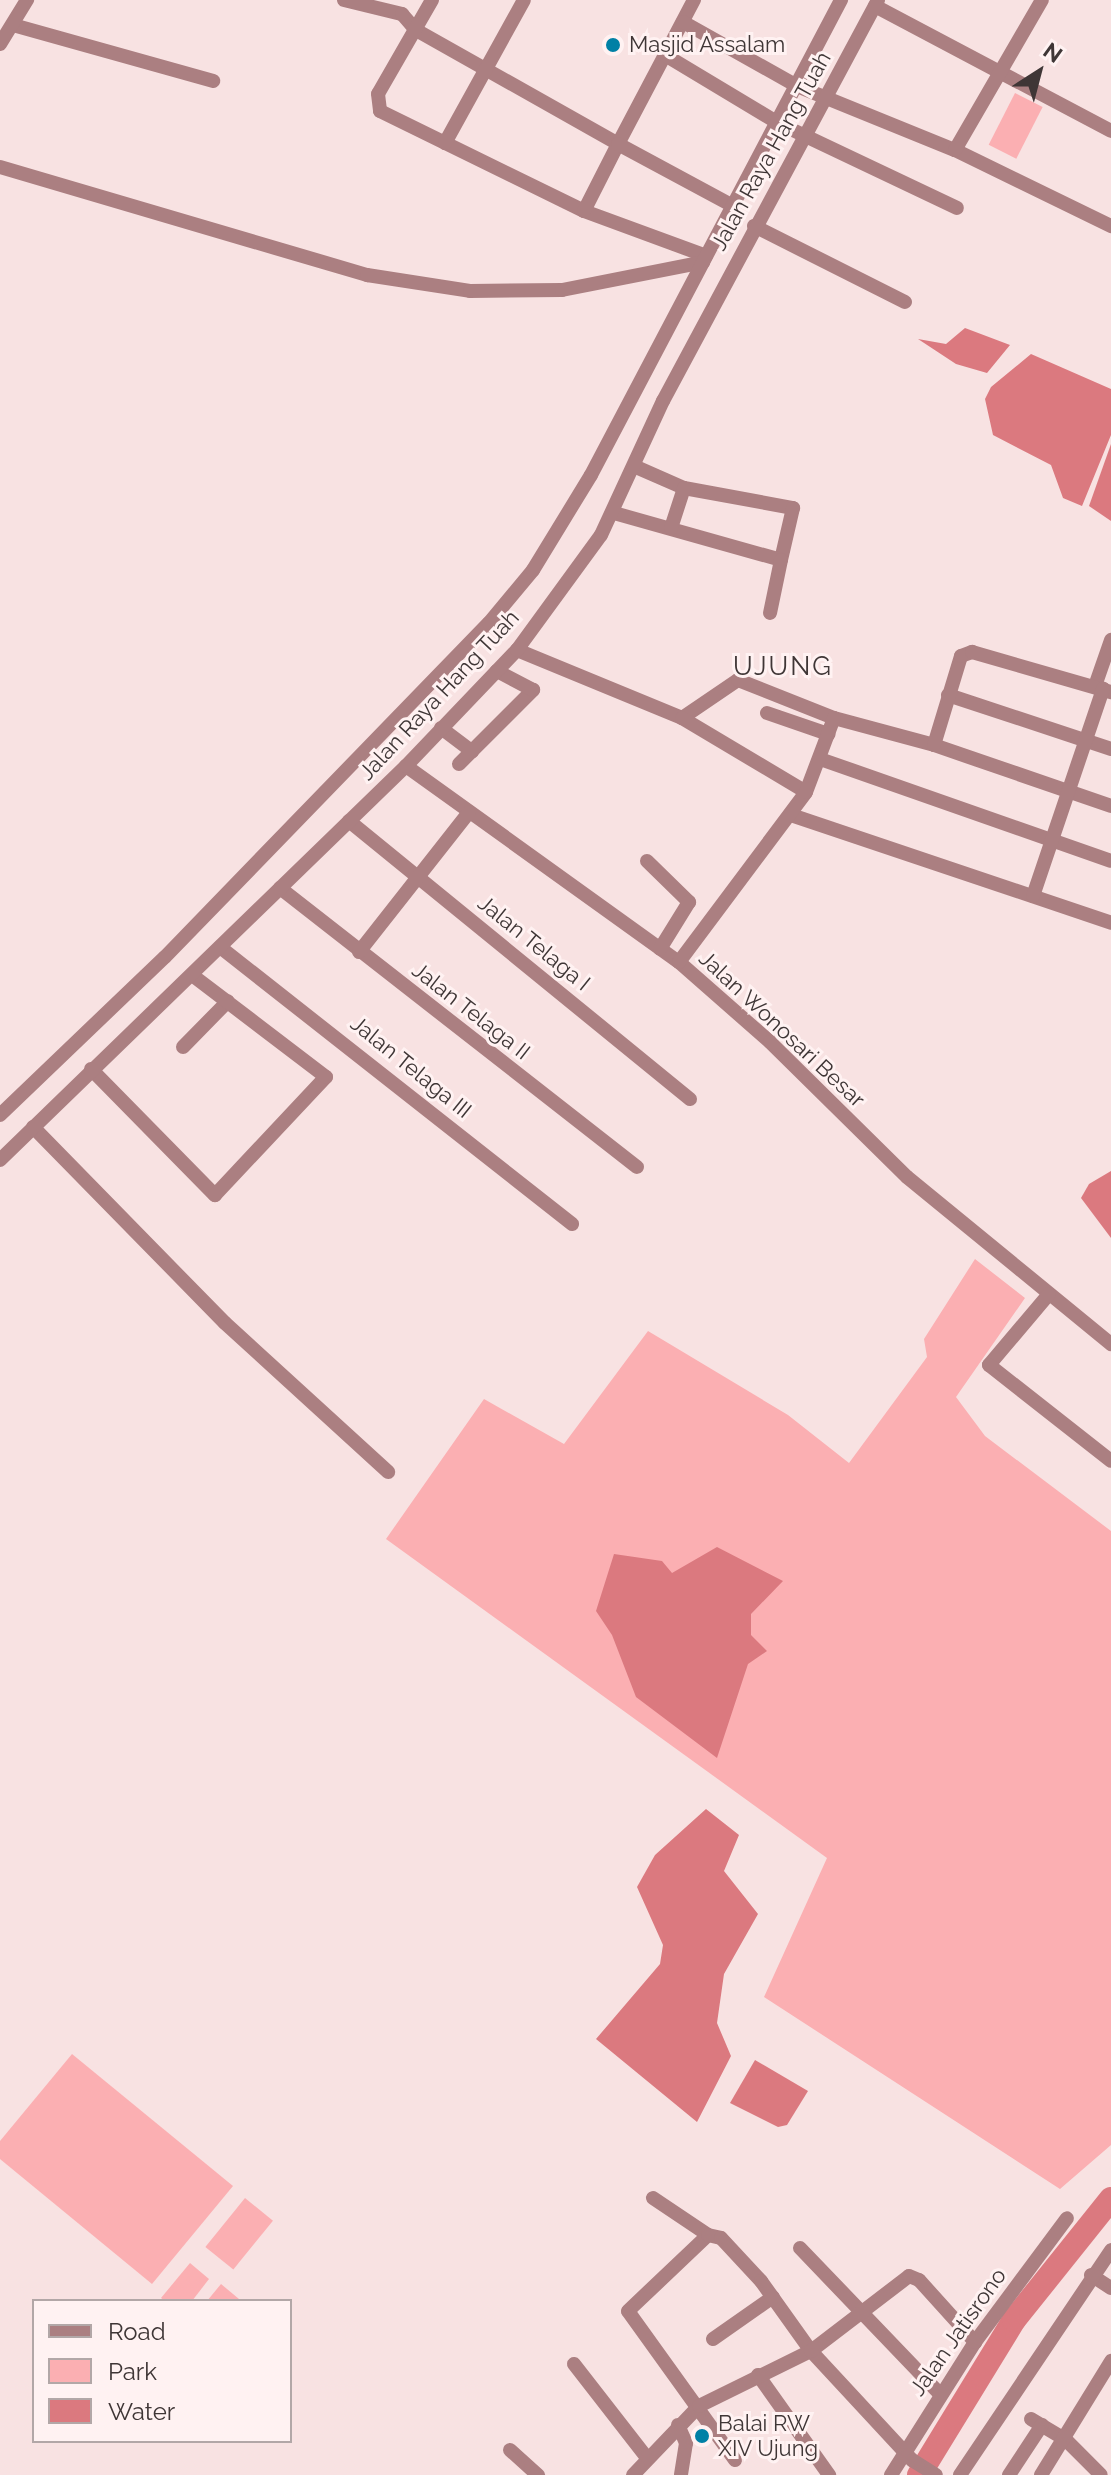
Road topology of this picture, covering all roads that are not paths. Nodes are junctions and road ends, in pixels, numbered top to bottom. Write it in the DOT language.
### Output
graph roads {
  1 [pos="27,0"];
  2 [pos="344,0"];
  3 [pos="432,0"];
  4 [pos="524,0"];
  5 [pos="694,0"];
  6 [pos="841,0"];
  7 [pos="1038,1"];
  8 [pos="876,3"];
  9 [pos="683,22"];
  10 [pos="13,25"];
  11 [pos="416,30"];
  12 [pos="0,44"];
  13 [pos="665,55"];
  14 [pos="487,67"];
  15 [pos="1000,73"];
  16 [pos="213,81"];
  17 [pos="797,86"];
  18 [pos="823,98"];
  19 [pos="778,123"];
  20 [pos="1111,131"];
  21 [pos="803,135"];
  22 [pos="445,143"];
  23 [pos="618,144"];
  24 [pos="955,150"];
  25 [pos="0,167"];
  26 [pos="733,206"];
  27 [pos="957,208"];
  28 [pos="584,211"];
  29 [pos="754,226"];
  30 [pos="1111,226"];
  31 [pos="704,259"];
  32 [pos="905,302"];
  33 [pos="636,467"];
  34 [pos="684,488"];
  35 [pos="614,513"];
  36 [pos="671,528"];
  37 [pos="781,560"];
  38 [pos="770,613"];
  39 [pos="1111,640"];
  40 [pos="517,650"];
  41 [pos="497,671"];
  42 [pos="1103,689"];
  43 [pos="948,695"];
  44 [pos="767,713"];
  45 [pos="682,718"];
  46 [pos="834,718"];
  47 [pos="441,728"];
  48 [pos="828,734"];
  49 [pos="1086,741"];
  50 [pos="934,745"];
  51 [pos="1111,749"];
  52 [pos="472,751"];
  53 [pos="820,759"];
  54 [pos="459,764"];
  55 [pos="406,766"];
  56 [pos="1068,791"];
  57 [pos="806,792"];
  58 [pos="1111,806"];
  59 [pos="469,812"];
  60 [pos="791,815"];
  61 [pos="349,821"];
  62 [pos="1051,842"];
  63 [pos="647,861"];
  64 [pos="1111,861"];
  65 [pos="421,879"];
  66 [pos="280,888"];
  67 [pos="1033,896"];
  68 [pos="1111,923"];
  69 [pos="220,947"];
  70 [pos="660,949"];
  71 [pos="359,952"];
  72 [pos="679,962"];
  73 [pos="192,975"];
  74 [pos="228,1001"];
  75 [pos="183,1047"];
  76 [pos="91,1069"];
  77 [pos="690,1099"];
  78 [pos="0,1115"];
  79 [pos="33,1127"];
  80 [pos="0,1160"];
  81 [pos="637,1167"];
  82 [pos="572,1224"];
  83 [pos="1049,1294"];
  84 [pos="1111,1344"];
  85 [pos="1111,1461"];
  86 [pos="388,1472"];
  87 [pos="653,2198"];
  88 [pos="1067,2218"];
  89 [pos="711,2235"];
  90 [pos="800,2248"];
  91 [pos="1111,2250"];
  92 [pos="1091,2275"];
  93 [pos="1111,2288"];
  94 [pos="773,2297"];
  95 [pos="863,2313"];
  96 [pos="713,2339"];
  97 [pos="975,2342"];
  98 [pos="811,2351"];
  99 [pos="1111,2361"];
  100 [pos="574,2364"];
  101 [pos="758,2375"];
  102 [pos="940,2394"];
  103 [pos="699,2406"];
  104 [pos="678,2425"];
  105 [pos="1066,2440"];
  106 [pos="510,2450"];
  107 [pos="908,2456"];
  108 [pos="648,2459"];
  109 [pos="735,2460"];
  110 [pos="538,2475"];
  111 [pos="633,2475"];
  112 [pos="681,2475"];
  113 [pos="829,2475"];
  114 [pos="891,2475"];
  115 [pos="936,2475"];
  116 [pos="960,2475"];
  117 [pos="1009,2475"];
  118 [pos="1041,2475"];
  119 [pos="1101,2475"];
  1 -- 10 [label="street"];
  2 -- 11 [label="street"];
  3 -- 11 [label="street"];
  4 -- 14 [label="street"];
  5 -- 9 [label="street"];
  6 -- 17 [label="street, Jalan Raya Hang Tuah"];
  7 -- 15 [label="street"];
  8 -- 15 [label="street"];
  8 -- 18 [label="street, Jalan Raya Hang Tuah"];
  9 -- 13 [label="street"];
  9 -- 17 [label="street"];
  10 -- 12 [label="street"];
  10 -- 16 [label="street"];
  11 -- 14 [label="street"];
  11 -- 22 [label="street"];
  13 -- 19 [label="street"];
  13 -- 23 [label="street"];
  14 -- 22 [label="street"];
  14 -- 23 [label="street"];
  15 -- 20 [label="street"];
  15 -- 24 [label="street"];
  17 -- 18 [label="street"];
  17 -- 19 [label="street, Jalan Raya Hang Tuah"];
  18 -- 21 [label="street, Jalan Raya Hang Tuah"];
  18 -- 24 [label="street"];
  19 -- 21 [label="street"];
  19 -- 26 [label="street, Jalan Raya Hang Tuah"];
  21 -- 27 [label="street"];
  21 -- 29 [label="street, Jalan Raya Hang Tuah"];
  22 -- 28 [label="street"];
  23 -- 26 [label="street"];
  23 -- 28 [label="street"];
  24 -- 30 [label="street"];
  25 -- 31 [label="street"];
  26 -- 31 [label="street, Jalan Raya Hang Tuah"];
  28 -- 31 [label="street"];
  29 -- 32 [label="street"];
  29 -- 33 [label="street, Jalan Raya Hang Tuah"];
  31 -- 78 [label="street, Jalan Raya Hang Tuah"];
  33 -- 34 [label="street"];
  33 -- 35 [label="street, Jalan Raya Hang Tuah"];
  34 -- 36 [label="street"];
  34 -- 37 [label="street"];
  35 -- 36 [label="street"];
  35 -- 40 [label="street, Jalan Raya Hang Tuah"];
  36 -- 37 [label="street"];
  37 -- 38 [label="street"];
  39 -- 42 [label="street"];
  40 -- 41 [label="street, Jalan Raya Hang Tuah"];
  40 -- 45 [label="street"];
  41 -- 47 [label="street, Jalan Raya Hang Tuah"];
  41 -- 52 [label="street"];
  42 -- 43 [label="street"];
  42 -- 49 [label="street"];
  43 -- 49 [label="street"];
  43 -- 50 [label="street"];
  44 -- 48 [label="street"];
  45 -- 46 [label="street"];
  45 -- 57 [label="street"];
  46 -- 48 [label="street"];
  46 -- 50 [label="street"];
  47 -- 52 [label="street"];
  47 -- 55 [label="street, Jalan Raya Hang Tuah"];
  48 -- 53 [label="street"];
  49 -- 51 [label="street"];
  49 -- 56 [label="street"];
  50 -- 56 [label="street"];
  52 -- 54 [label="street"];
  53 -- 57 [label="street"];
  53 -- 62 [label="street"];
  55 -- 59 [label="street, Jalan Wonosari Besar"];
  55 -- 61 [label="street, Jalan Raya Hang Tuah"];
  56 -- 58 [label="street"];
  56 -- 62 [label="street"];
  57 -- 60 [label="street"];
  59 -- 65 [label="street"];
  59 -- 70 [label="street, Jalan Wonosari Besar"];
  60 -- 67 [label="street"];
  60 -- 72 [label="street"];
  61 -- 65 [label="street, Jalan Telaga I"];
  61 -- 66 [label="street, Jalan Raya Hang Tuah"];
  62 -- 64 [label="street"];
  62 -- 67 [label="street"];
  63 -- 70 [label="street"];
  65 -- 71 [label="street"];
  65 -- 77 [label="street, Jalan Telaga I"];
  66 -- 69 [label="street, Jalan Raya Hang Tuah"];
  66 -- 71 [label="street, Jalan Telaga II"];
  67 -- 68 [label="street"];
  69 -- 73 [label="street, Jalan Raya Hang Tuah"];
  69 -- 82 [label="street, Jalan Telaga III"];
  70 -- 72 [label="street, Jalan Wonosari Besar"];
  71 -- 81 [label="street, Jalan Telaga II"];
  72 -- 83 [label="street, Jalan Wonosari Besar"];
  73 -- 74 [label="street"];
  73 -- 76 [label="street, Jalan Raya Hang Tuah"];
  74 -- 75 [label="street"];
  74 -- 76 [label="street"];
  76 -- 79 [label="street, Jalan Raya Hang Tuah"];
  79 -- 80 [label="street, Jalan Raya Hang Tuah"];
  79 -- 86 [label="street"];
  83 -- 84 [label="street, Jalan Wonosari Besar"];
  83 -- 85 [label="street"];
  87 -- 89 [label="street"];
  88 -- 97 [label="street, Jalan Jatisrono"];
  89 -- 94 [label="street"];
  89 -- 103 [label="street"];
  90 -- 95 [label="street"];
  91 -- 92 [label="street"];
  92 -- 93 [label="street"];
  92 -- 116 [label="street"];
  94 -- 96 [label="street"];
  94 -- 98 [label="street"];
  95 -- 97 [label="street"];
  95 -- 98 [label="street"];
  95 -- 102 [label="street"];
  97 -- 102 [label="street, Jalan Jatisrono"];
  98 -- 101 [label="street"];
  98 -- 107 [label="street"];
  99 -- 105 [label="street"];
  100 -- 108 [label="street"];
  101 -- 103 [label="street"];
  101 -- 113 [label="street"];
  102 -- 107 [label="street, Jalan Jatisrono"];
  103 -- 104 [label="street"];
  103 -- 109 [label="street"];
  104 -- 108 [label="street"];
  104 -- 112 [label="street"];
  105 -- 117 [label="street"];
  105 -- 118 [label="street"];
  105 -- 119 [label="street"];
  106 -- 110 [label="street"];
  107 -- 114 [label="street, Jalan Jatisrono"];
  107 -- 115 [label="street"];
  108 -- 111 [label="street"];
}
